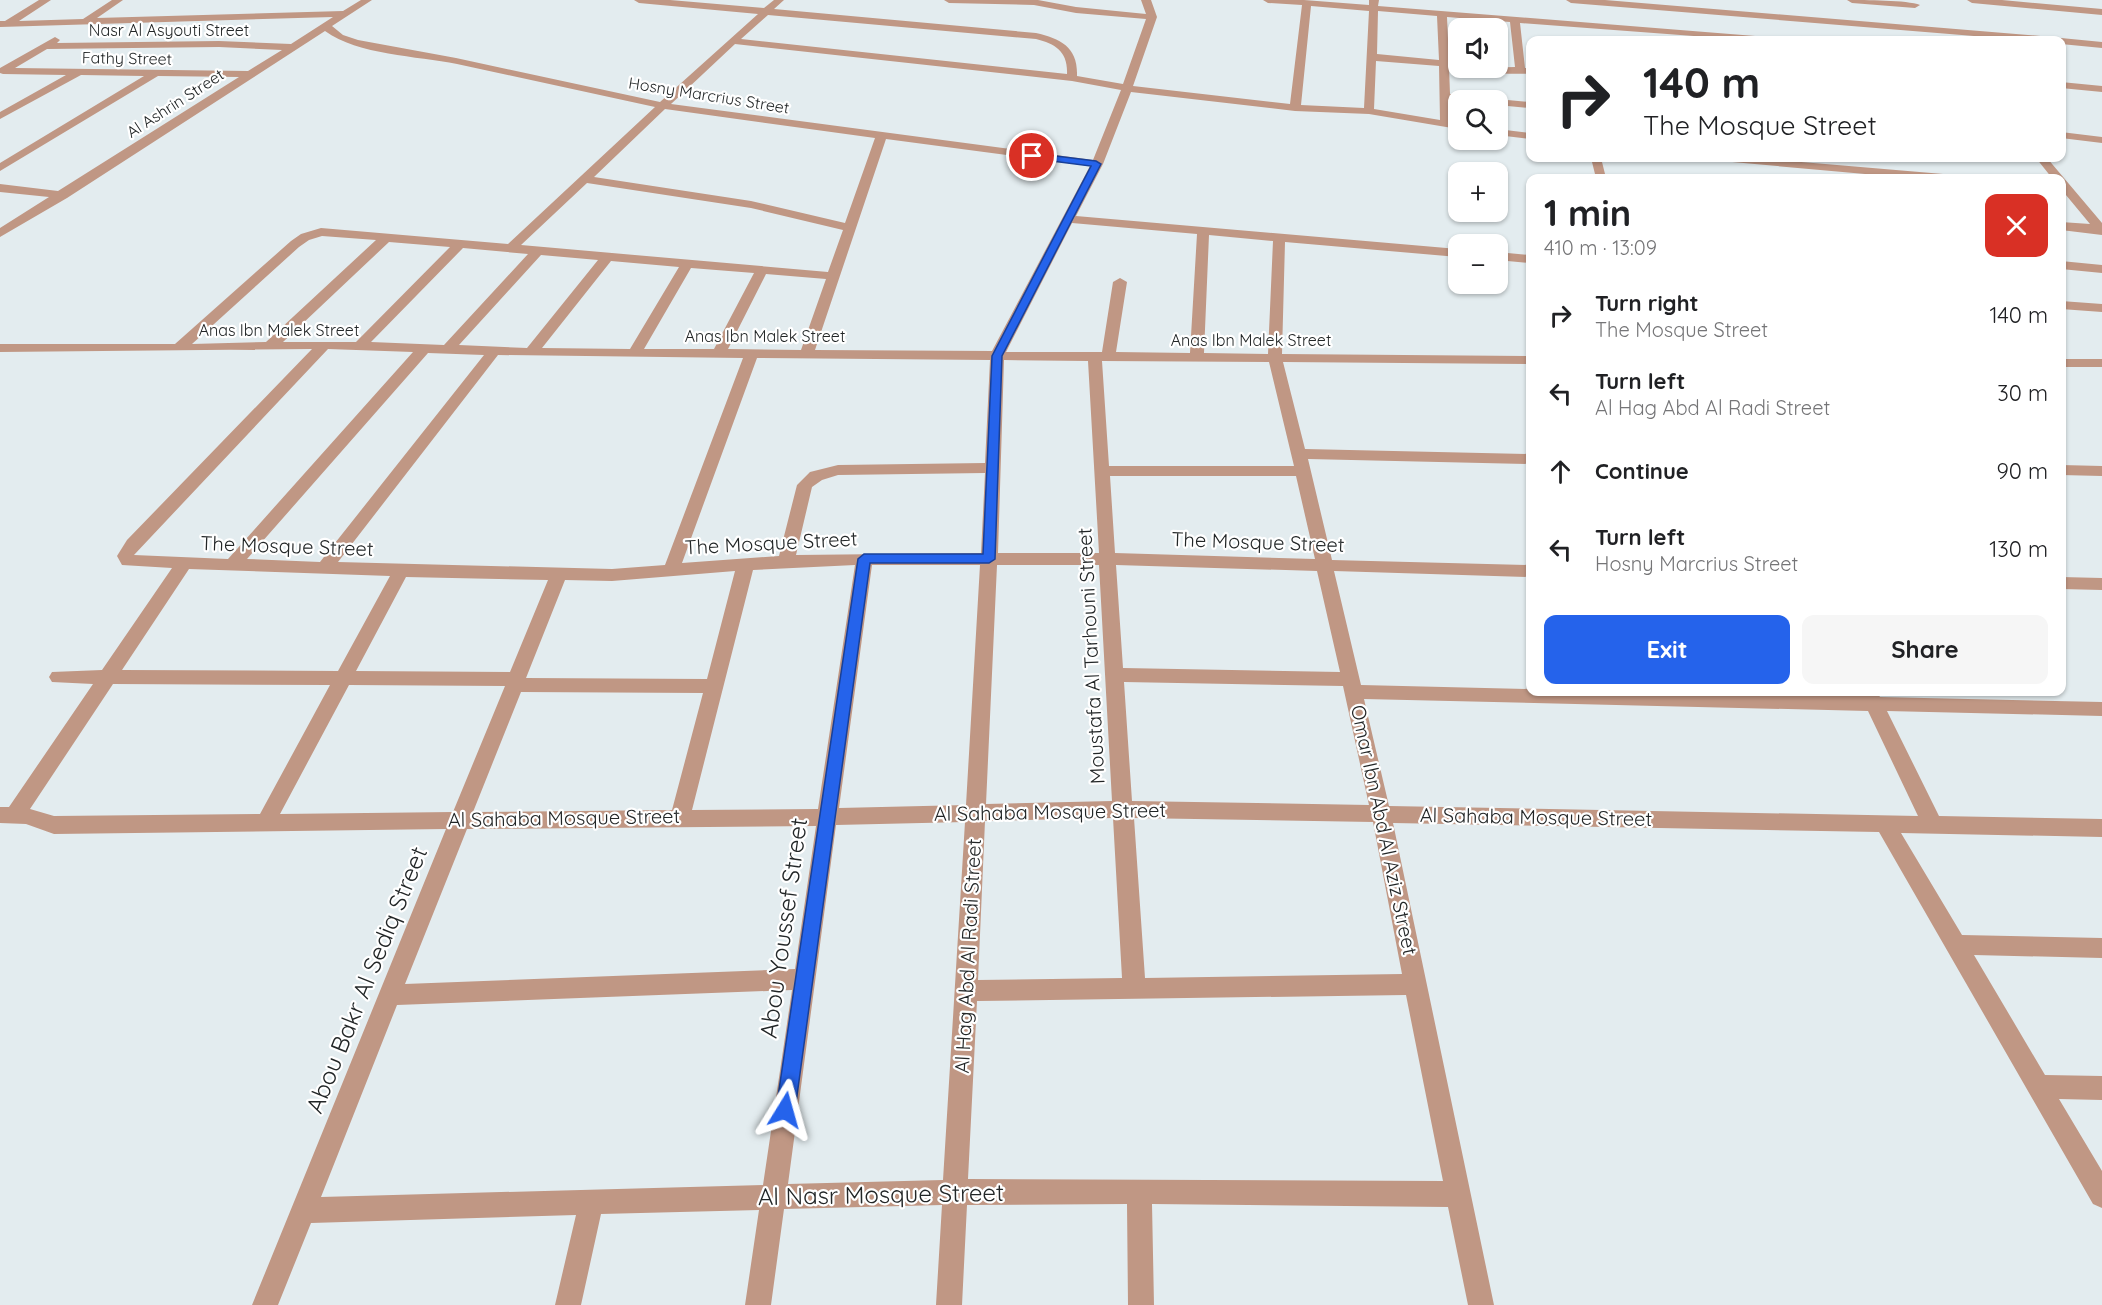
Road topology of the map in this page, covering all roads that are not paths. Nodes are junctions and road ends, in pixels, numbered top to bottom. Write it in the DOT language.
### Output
graph roads {
  1 [pos="46,0"];
  2 [pos="118,0"];
  3 [pos="367,0"];
  4 [pos="639,0"];
  5 [pos="779,0"];
  6 [pos="949,0"];
  7 [pos="1146,0"];
  8 [pos="1268,0"];
  9 [pos="1571,0"];
  10 [pos="1712,0"];
  11 [pos="1852,0"];
  12 [pos="1972,0"];
  13 [pos="1307,3"];
  14 [pos="1374,4"];
  15 [pos="980,5"];
  16 [pos="765,12"];
  17 [pos="1715,12"];
  18 [pos="2102,12"];
  19 [pos="344,14"];
  20 [pos="1442,14"];
  21 [pos="1922,14"];
  22 [pos="1152,17"];
  23 [pos="1515,20"];
  24 [pos="85,21"];
  25 [pos="2,25"];
  26 [pos="325,26"];
  27 [pos="1653,35"];
  28 [pos="1678,36"];
  29 [pos="1941,36"];
  30 [pos="2032,36"];
  31 [pos="732,41"];
  32 [pos="2066,41"];
  33 [pos="2102,45"];
  34 [pos="45,46"];
  35 [pos="292,47"];
  36 [pos="1371,57"];
  37 [pos="1444,64"];
  38 [pos="1448,64"];
  39 [pos="1508,70"];
  40 [pos="1525,71"];
  41 [pos="2,72"];
  42 [pos="78,72"];
  43 [pos="156,73"];
  44 [pos="250,74"];
  45 [pos="1072,78"];
  46 [pos="2066,85"];
  47 [pos="1127,88"];
  48 [pos="2102,89"];
  49 [pos="1445,97"];
  50 [pos="1448,97"];
  51 [pos="1508,103"];
  52 [pos="1526,105"];
  53 [pos="664,106"];
  54 [pos="1295,108"];
  55 [pos="1369,111"];
  56 [pos="0,116"];
  57 [pos="1446,124"];
  58 [pos="1508,133"];
  59 [pos="1526,136"];
  60 [pos="2066,136"];
  61 [pos="881,137"];
  62 [pos="2102,140"];
  63 [pos="1765,162"];
  64 [pos="2044,162"];
  65 [pos="1096,164"];
  66 [pos="0,168"];
  67 [pos="1899,174"];
  68 [pos="2053,174"];
  69 [pos="586,179"];
  70 [pos="0,188"];
  71 [pos="2066,190"];
  72 [pos="63,195"];
  73 [pos="1070,219"];
  74 [pos="2066,226"];
  75 [pos="849,228"];
  76 [pos="2101,230"];
  77 [pos="1203,231"];
  78 [pos="0,233"];
  79 [pos="387,237"];
  80 [pos="1279,237"];
  81 [pos="460,244"];
  82 [pos="510,249"];
  83 [pos="537,251"];
  84 [pos="1448,252"];
  85 [pos="607,257"];
  86 [pos="1508,257"];
  87 [pos="1526,259"];
  88 [pos="687,264"];
  89 [pos="2066,265"];
  90 [pos="2102,269"];
  91 [pos="762,270"];
  92 [pos="832,276"];
  93 [pos="1120,282"];
  94 [pos="2066,305"];
  95 [pos="2102,308"];
  96 [pos="324,345"];
  97 [pos="268,347"];
  98 [pos="359,347"];
  99 [pos="0,348"];
  100 [pos="179,348"];
  101 [pos="423,350"];
  102 [pos="446,351"];
  103 [pos="493,352"];
  104 [pos="531,352"];
  105 [pos="634,353"];
  106 [pos="719,354"];
  107 [pos="751,354"];
  108 [pos="806,355"];
  109 [pos="997,356"];
  110 [pos="1102,357"];
  111 [pos="1197,357"];
  112 [pos="1275,358"];
  113 [pos="1526,360"];
  114 [pos="2066,363"];
  115 [pos="2102,363"];
  116 [pos="1526,459"];
  117 [pos="1301,462"];
  118 [pos="993,468"];
  119 [pos="2066,470"];
  120 [pos="1103,471"];
  121 [pos="2102,471"];
  122 [pos="864,559"];
  123 [pos="989,559"];
  124 [pos="1108,559"];
  125 [pos="786,561"];
  126 [pos="184,563"];
  127 [pos="746,563"];
  128 [pos="232,565"];
  129 [pos="1326,565"];
  130 [pos="325,567"];
  131 [pos="401,571"];
  132 [pos="671,571"];
  133 [pos="1526,571"];
  134 [pos="559,574"];
  135 [pos="2066,583"];
  136 [pos="2102,584"];
  137 [pos="1114,675"];
  138 [pos="57,677"];
  139 [pos="107,677"];
  140 [pos="344,678"];
  141 [pos="515,682"];
  142 [pos="715,686"];
  143 [pos="1353,686"];
  144 [pos="1526,690"];
  145 [pos="1785,696"];
  146 [pos="1871,698"];
  147 [pos="2102,709"];
  148 [pos="1123,809"];
  149 [pos="975,813"];
  150 [pos="1381,814"];
  151 [pos="8,815"];
  152 [pos="680,817"];
  153 [pos="827,817"];
  154 [pos="460,819"];
  155 [pos="266,822"];
  156 [pos="1885,824"];
  157 [pos="1933,825"];
  158 [pos="2102,828"];
  159 [pos="1956,945"];
  160 [pos="2102,948"];
  161 [pos="804,979"];
  162 [pos="1417,984"];
  163 [pos="1134,988"];
  164 [pos="966,991"];
  165 [pos="389,995"];
  166 [pos="2039,1087"];
  167 [pos="2102,1088"];
  168 [pos="1139,1191"];
  169 [pos="955,1192"];
  170 [pos="1458,1194"];
  171 [pos="2102,1195"];
  172 [pos="773,1198"];
  173 [pos="591,1203"];
  174 [pos="304,1210"];
  175 [pos="266,1305"];
  176 [pos="568,1305"];
  177 [pos="758,1305"];
  178 [pos="949,1305"];
  179 [pos="1141,1305"];
  180 [pos="1481,1305"];
  1 -- 25 [label="street"];
  2 -- 24 [label="street"];
  3 -- 19 [label="street, Al Ashrin Street"];
  4 -- 16 [label="street"];
  5 -- 16 [label="street"];
  6 -- 15 [label="street"];
  7 -- 22 [label="street"];
  8 -- 13 [label="street"];
  9 -- 17 [label="street"];
  10 -- 17 [label="street"];
  11 -- 21 [label="street"];
  12 -- 18 [label="street"];
  13 -- 14 [label="street"];
  13 -- 54 [label="street"];
  14 -- 20 [label="street"];
  14 -- 36 [label="street"];
  15 -- 22 [label="street"];
  16 -- 31 [label="street"];
  16 -- 45 [label="street"];
  17 -- 21 [label="street"];
  19 -- 24 [label="street"];
  19 -- 26 [label="street, Al Ashrin Street"];
  20 -- 23 [label="street"];
  20 -- 37 [label="street"];
  21 -- 29 [label="street"];
  21 -- 30 [label="street"];
  22 -- 47 [label="street"];
  23 -- 27 [label="street"];
  23 -- 40 [label="street"];
  24 -- 25 [label="street"];
  24 -- 34 [label="street"];
  26 -- 35 [label="street, Al Ashrin Street"];
  26 -- 53 [label="street, Hosny Marcrius Street"];
  27 -- 28 [label="street"];
  31 -- 45 [label="street"];
  31 -- 53 [label="street"];
  32 -- 33 [label="street"];
  34 -- 35 [label="street, Nasr Al Asyouti Street"];
  34 -- 41 [label="street"];
  35 -- 44 [label="street, Al Ashrin Street"];
  36 -- 37 [label="street"];
  36 -- 55 [label="street"];
  37 -- 38 [label="street"];
  37 -- 49 [label="street"];
  39 -- 40 [label="street"];
  41 -- 42 [label="street, Fathy Street"];
  42 -- 43 [label="street, Fathy Street"];
  42 -- 56 [label="street"];
  43 -- 44 [label="street, Fathy Street"];
  43 -- 66 [label="street"];
  44 -- 72 [label="street, Al Ashrin Street"];
  45 -- 47 [label="street"];
  46 -- 48 [label="street"];
  47 -- 54 [label="street"];
  47 -- 65 [label="street"];
  49 -- 50 [label="street"];
  49 -- 57 [label="street"];
  51 -- 52 [label="street"];
  53 -- 61 [label="street, Hosny Marcrius Street"];
  53 -- 69 [label="street"];
  54 -- 55 [label="street"];
  55 -- 57 [label="street"];
  58 -- 59 [label="street"];
  60 -- 62 [label="street"];
  61 -- 65 [label="street, Hosny Marcrius Street"];
  61 -- 75 [label="street"];
  63 -- 67 [label="street"];
  64 -- 68 [label="street"];
  65 -- 73 [label="street"];
  69 -- 75 [label="street"];
  69 -- 82 [label="street"];
  70 -- 72 [label="street"];
  71 -- 76 [label="street"];
  72 -- 78 [label="street, Al Ashrin Street"];
  73 -- 77 [label="street"];
  73 -- 109 [label="street"];
  74 -- 76 [label="street"];
  75 -- 92 [label="street"];
  77 -- 80 [label="street"];
  77 -- 111 [label="street"];
  79 -- 81 [label="street"];
  79 -- 97 [label="street"];
  79 -- 100 [label="street"];
  80 -- 84 [label="street"];
  80 -- 112 [label="street, Omar Ibn Abd Al Aziz Street"];
  81 -- 82 [label="street"];
  81 -- 98 [label="street"];
  82 -- 83 [label="street"];
  83 -- 85 [label="street"];
  83 -- 102 [label="street"];
  85 -- 88 [label="street"];
  85 -- 104 [label="street"];
  86 -- 87 [label="street"];
  88 -- 91 [label="street"];
  88 -- 105 [label="street"];
  89 -- 90 [label="street"];
  91 -- 92 [label="street"];
  91 -- 106 [label="street"];
  92 -- 108 [label="street"];
  93 -- 110 [label="street, Moustafa Al Tarhouni Street"];
  94 -- 95 [label="street"];
  96 -- 97 [label="street, Anas Ibn Malek Street"];
  96 -- 98 [label="street, Anas Ibn Malek Street"];
  96 -- 126 [label="street, The Mosque Street"];
  97 -- 100 [label="street, Anas Ibn Malek Street"];
  98 -- 101 [label="street, Anas Ibn Malek Street"];
  99 -- 100 [label="street, Anas Ibn Malek Street"];
  101 -- 102 [label="street, Anas Ibn Malek Street"];
  101 -- 128 [label="street"];
  102 -- 103 [label="street, Anas Ibn Malek Street"];
  103 -- 104 [label="street, Anas Ibn Malek Street"];
  103 -- 130 [label="street"];
  104 -- 105 [label="street, Anas Ibn Malek Street"];
  105 -- 106 [label="street, Anas Ibn Malek Street"];
  106 -- 107 [label="street, Anas Ibn Malek Street"];
  107 -- 108 [label="street, Anas Ibn Malek Street"];
  107 -- 132 [label="street"];
  108 -- 109 [label="street, Anas Ibn Malek Street"];
  109 -- 110 [label="street, Anas Ibn Malek Street"];
  109 -- 118 [label="street, Al Hag Abd Al Radi Street"];
  110 -- 111 [label="street, Anas Ibn Malek Street"];
  110 -- 120 [label="street, Moustafa Al Tarhouni Street"];
  111 -- 112 [label="street, Anas Ibn Malek Street"];
  112 -- 113 [label="street, Anas Ibn Malek Street"];
  112 -- 117 [label="street, Omar Ibn Abd Al Aziz Street"];
  114 -- 115 [label="street"];
  116 -- 117 [label="street"];
  117 -- 120 [label="street"];
  117 -- 129 [label="street, Omar Ibn Abd Al Aziz Street"];
  118 -- 123 [label="street, Al Hag Abd Al Radi Street"];
  118 -- 125 [label="street"];
  119 -- 121 [label="street"];
  120 -- 124 [label="street, Moustafa Al Tarhouni Street"];
  122 -- 123 [label="street, The Mosque Street"];
  122 -- 125 [label="street, The Mosque Street"];
  122 -- 153 [label="street, Abou Youssef Street"];
  123 -- 124 [label="street, The Mosque Street"];
  123 -- 149 [label="street, Al Hag Abd Al Radi Street"];
  124 -- 129 [label="street, The Mosque Street"];
  124 -- 137 [label="street, Moustafa Al Tarhouni Street"];
  125 -- 127 [label="street, The Mosque Street"];
  126 -- 128 [label="street, The Mosque Street"];
  126 -- 139 [label="street"];
  127 -- 132 [label="street, The Mosque Street"];
  127 -- 142 [label="street"];
  128 -- 130 [label="street, The Mosque Street"];
  129 -- 133 [label="street, The Mosque Street"];
  129 -- 143 [label="street, Omar Ibn Abd Al Aziz Street"];
  130 -- 131 [label="street, The Mosque Street"];
  131 -- 134 [label="street, The Mosque Street"];
  131 -- 140 [label="street"];
  132 -- 134 [label="street, The Mosque Street"];
  134 -- 141 [label="street, Abou Bakr Al Sediq Street"];
  135 -- 136 [label="street"];
  137 -- 143 [label="street"];
  137 -- 148 [label="street, Moustafa Al Tarhouni Street"];
  138 -- 139 [label="street"];
  139 -- 140 [label="street"];
  139 -- 151 [label="street"];
  140 -- 141 [label="street"];
  140 -- 155 [label="street"];
  141 -- 142 [label="street"];
  141 -- 154 [label="street, Abou Bakr Al Sediq Street"];
  142 -- 152 [label="street"];
  143 -- 144 [label="street"];
  143 -- 150 [label="street, Omar Ibn Abd Al Aziz Street"];
  145 -- 146 [label="street"];
  146 -- 147 [label="street"];
  146 -- 157 [label="street"];
  148 -- 149 [label="street, Al Sahaba Mosque Street"];
  148 -- 150 [label="street, Al Sahaba Mosque Street"];
  148 -- 163 [label="street, Moustafa Al Tarhouni Street"];
  149 -- 153 [label="street, Al Sahaba Mosque Street"];
  149 -- 164 [label="street, Al Hag Abd Al Radi Street"];
  150 -- 156 [label="street, Al Sahaba Mosque Street"];
  150 -- 162 [label="street, Omar Ibn Abd Al Aziz Street"];
  151 -- 155 [label="street, Al Sahaba Mosque Street"];
  152 -- 153 [label="street, Al Sahaba Mosque Street"];
  152 -- 154 [label="street, Al Sahaba Mosque Street"];
  153 -- 161 [label="street, Abou Youssef Street"];
  154 -- 155 [label="street, Al Sahaba Mosque Street"];
  154 -- 165 [label="street, Abou Bakr Al Sediq Street"];
  156 -- 157 [label="street, Al Sahaba Mosque Street"];
  156 -- 159 [label="street"];
  157 -- 158 [label="street, Al Sahaba Mosque Street"];
  159 -- 160 [label="street"];
  159 -- 166 [label="street"];
  161 -- 165 [label="street"];
  161 -- 172 [label="street, Abou Youssef Street"];
  162 -- 163 [label="street"];
  162 -- 170 [label="street, Omar Ibn Abd Al Aziz Street"];
  163 -- 164 [label="street"];
  164 -- 169 [label="street, Al Hag Abd Al Radi Street"];
  165 -- 174 [label="street, Abou Bakr Al Sediq Street"];
  166 -- 167 [label="street"];
  166 -- 171 [label="street"];
  168 -- 169 [label="street, Al Nasr Mosque Street"];
  168 -- 170 [label="street, Al Nasr Mosque Street"];
  168 -- 179 [label="street"];
  169 -- 172 [label="street, Al Nasr Mosque Street"];
  169 -- 178 [label="street, Al Hag Abd Al Radi Street"];
  170 -- 180 [label="street, Omar Ibn Abd Al Aziz Street"];
  172 -- 173 [label="street, Al Nasr Mosque Street"];
  172 -- 177 [label="street, Abou Youssef Street"];
  173 -- 174 [label="street, Al Nasr Mosque Street"];
  173 -- 176 [label="street"];
  174 -- 175 [label="street, Abou Bakr Al Sediq Street"];
}
